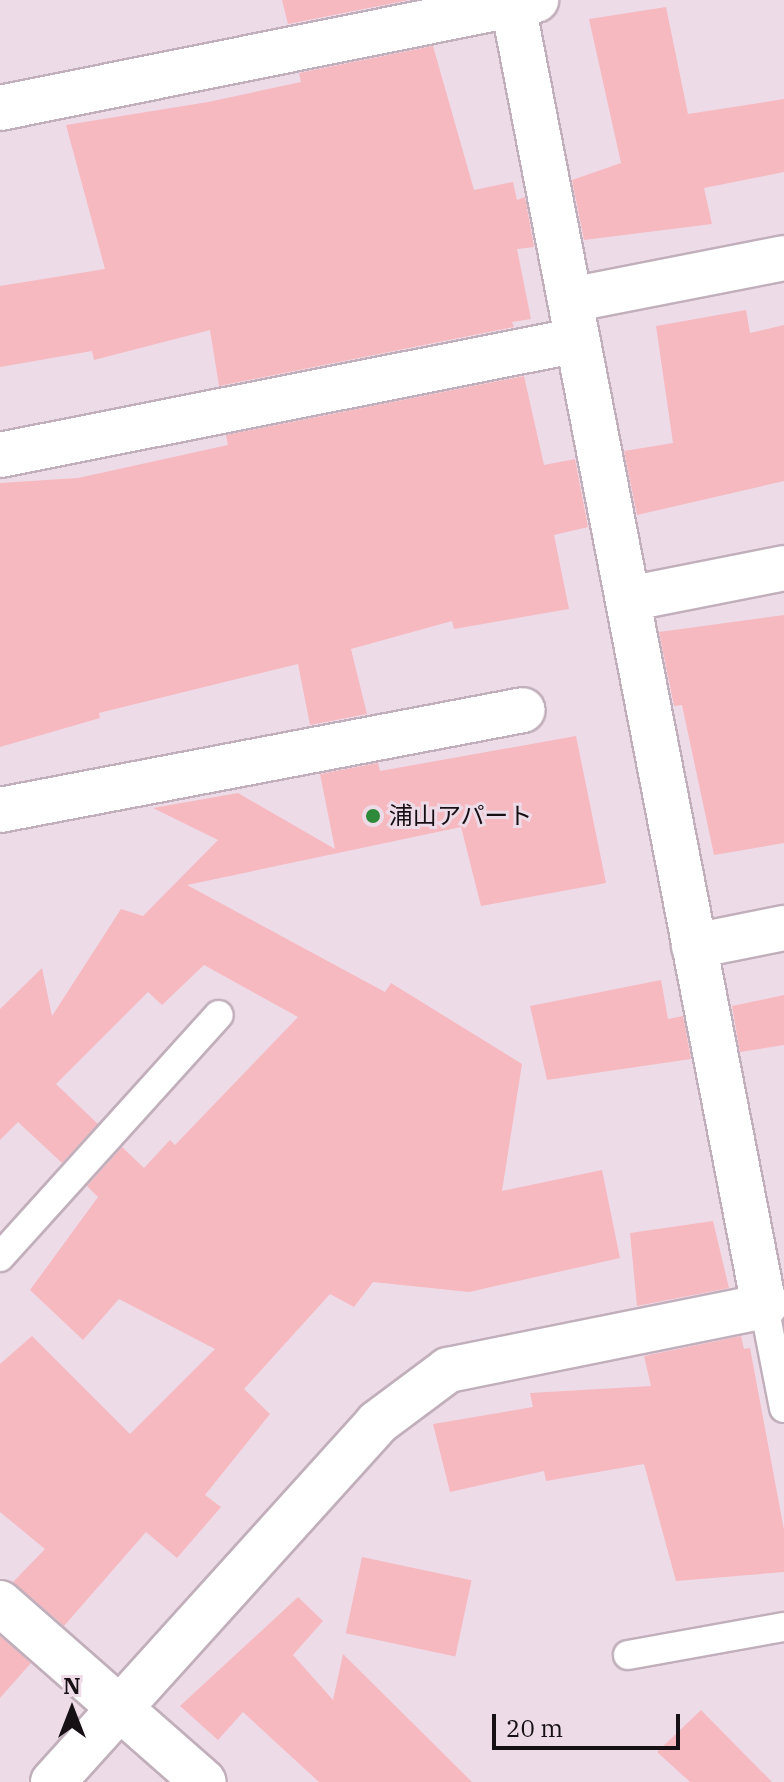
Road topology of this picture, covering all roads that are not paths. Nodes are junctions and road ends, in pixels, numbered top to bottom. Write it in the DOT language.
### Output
graph roads {
  1 [pos="520,1"];
  2 [pos="0,108"];
  3 [pos="784,258"];
  4 [pos="574,320"];
  5 [pos="0,455"];
  6 [pos="784,568"];
  7 [pos="628,599"];
  8 [pos="523,710"];
  9 [pos="0,810"];
  10 [pos="784,928"];
  11 [pos="694,946"];
  12 [pos="219,1015"];
  13 [pos="0,1257"];
  14 [pos="774,1304"];
  15 [pos="784,1408"];
  16 [pos="0,1603"];
  17 [pos="784,1627"];
  18 [pos="628,1655"];
  19 [pos="119,1709"];
  20 [pos="53,1782"];
  21 [pos="204,1782"];
  1 -- 2 [label="street"];
  1 -- 4 [label="street"];
  3 -- 4 [label="street"];
  4 -- 5 [label="street"];
  4 -- 7 [label="street"];
  6 -- 7 [label="street"];
  7 -- 11 [label="street"];
  8 -- 9 [label="street"];
  10 -- 11 [label="street"];
  11 -- 14 [label="street"];
  12 -- 13 [label="lane"];
  14 -- 15 [label="lane"];
  14 -- 19 [label="street"];
  16 -- 19 [label="street"];
  17 -- 18 [label="lane"];
  19 -- 20 [label="street"];
  19 -- 21 [label="street"];
}
